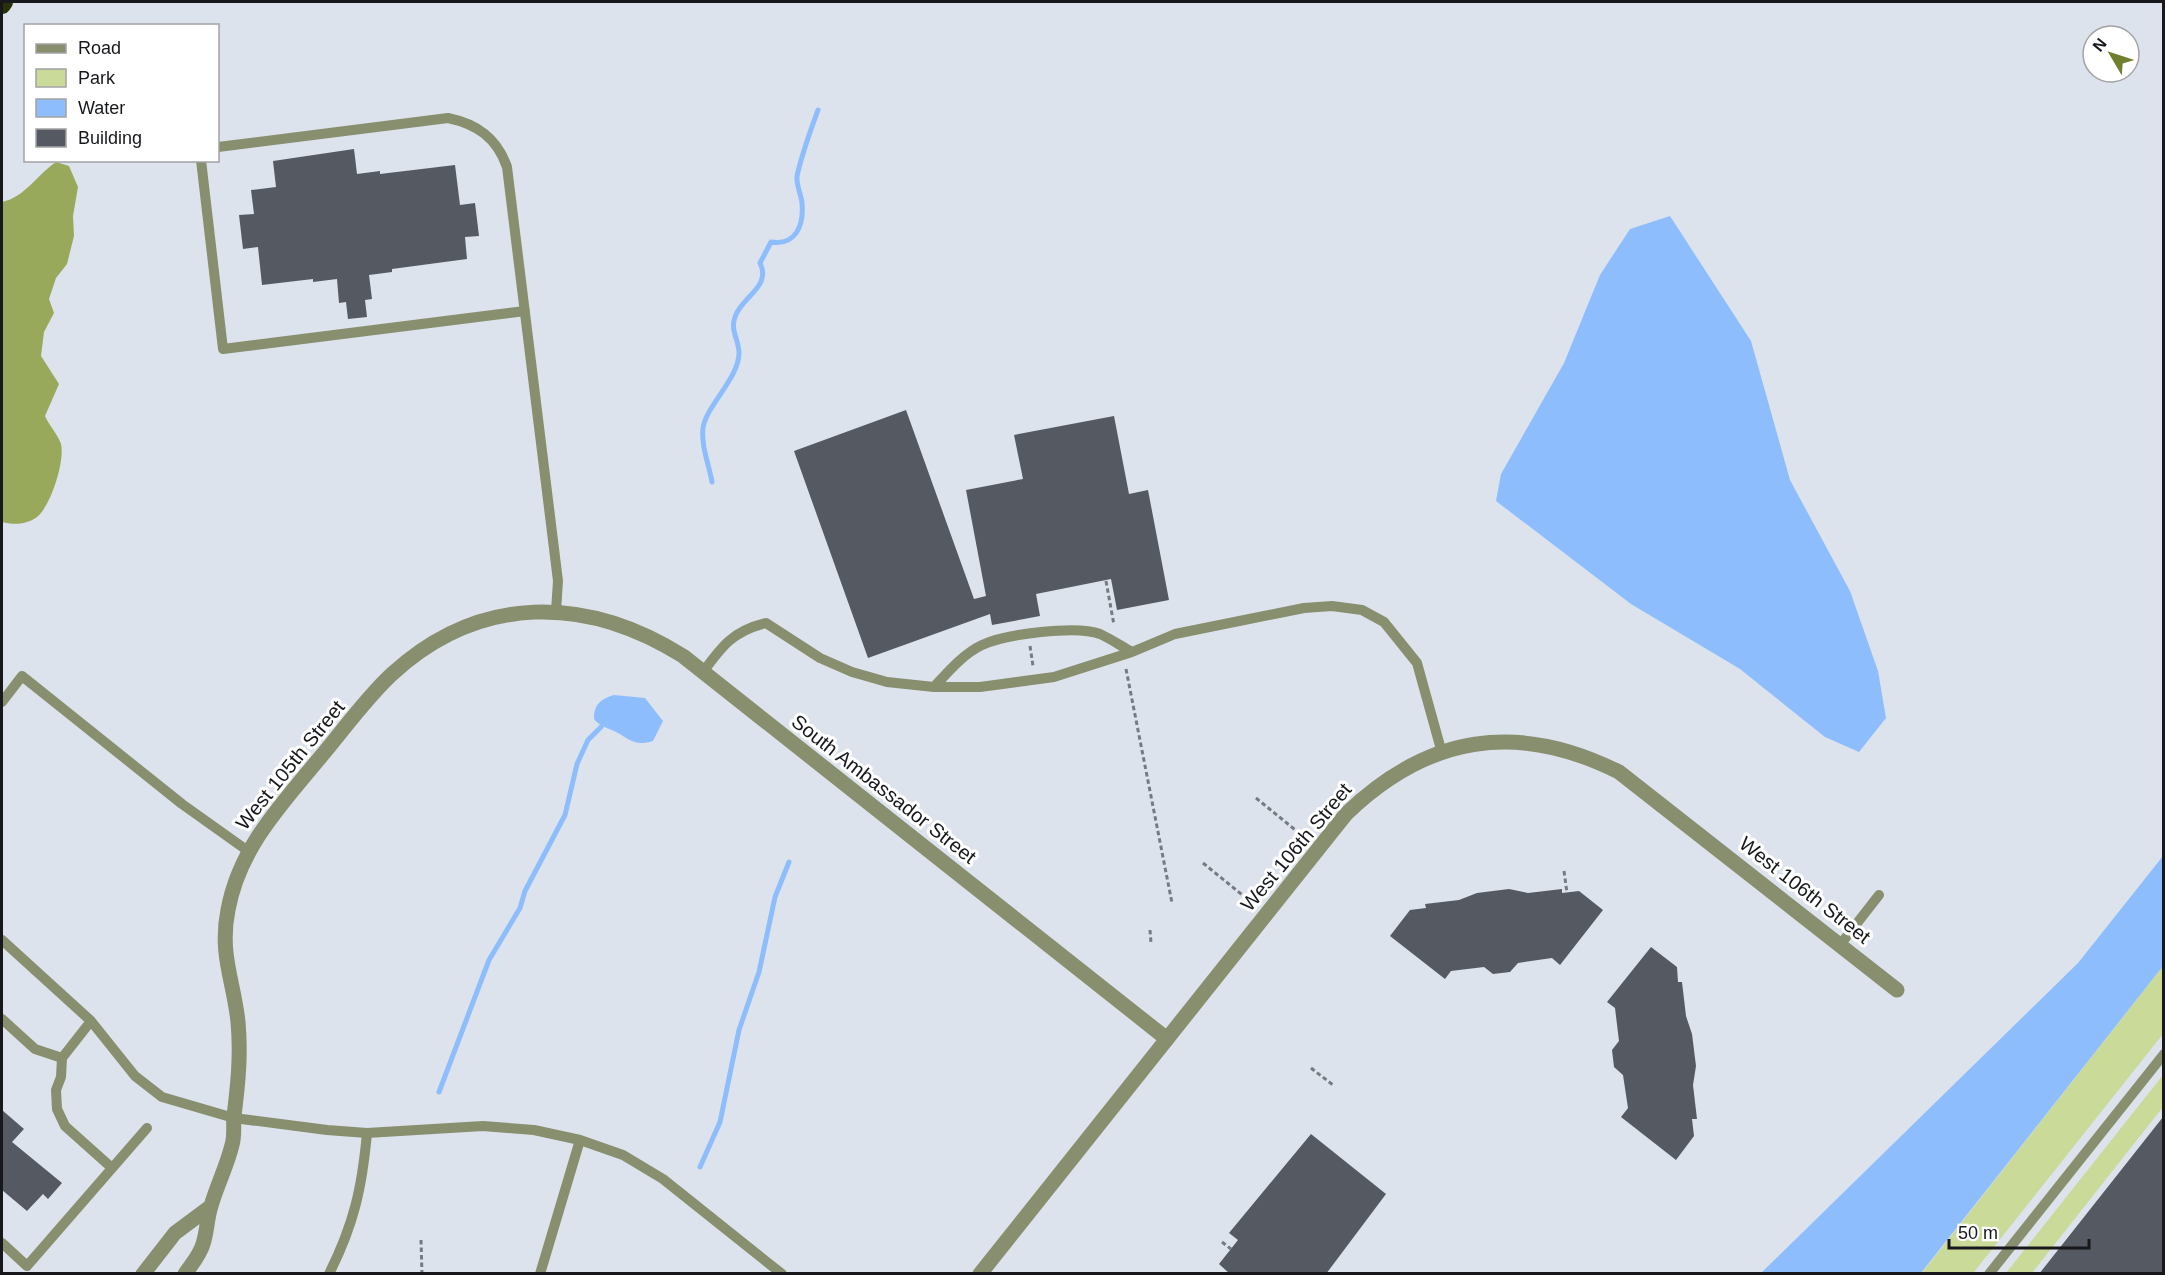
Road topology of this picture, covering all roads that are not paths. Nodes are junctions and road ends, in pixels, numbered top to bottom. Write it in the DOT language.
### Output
graph roads {
  1 [pos="219,147"];
  2 [pos="201,162"];
  3 [pos="525,311"];
  4 [pos="556,611"];
  5 [pos="1132,652"];
  6 [pos="703,672"];
  7 [pos="934,687"];
  8 [pos="2,702"];
  9 [pos="1442,753"];
  10 [pos="248,851"];
  11 [pos="1879,895"];
  12 [pos="2,940"];
  13 [pos="1840,945"];
  14 [pos="1897,990"];
  15 [pos="2,1020"];
  16 [pos="90,1021"];
  17 [pos="1167,1039"];
  18 [pos="2163,1054"];
  19 [pos="62,1058"];
  20 [pos="234,1118"];
  21 [pos="147,1128"];
  22 [pos="366,1133"];
  23 [pos="580,1140"];
  24 [pos="112,1168"];
  25 [pos="210,1207"];
  26 [pos="2,1243"];
  27 [pos="143,1274"];
  28 [pos="185,1274"];
  29 [pos="329,1274"];
  30 [pos="540,1274"];
  31 [pos="782,1274"];
  32 [pos="980,1274"];
  33 [pos="1989,1274"];
  1 -- 3 [label="lane"];
  2 -- 3 [label="lane"];
  3 -- 4 [label="lane"];
  4 -- 6 [label="street, South Ambassador Street"];
  4 -- 10 [label="street, West 105th Street"];
  5 -- 7 [label="lane"];
  5 -- 7 [label="lane"];
  5 -- 9 [label="lane"];
  6 -- 7 [label="lane"];
  6 -- 17 [label="street, South Ambassador Street"];
  8 -- 10 [label="lane"];
  9 -- 13 [label="street, West 106th Street"];
  9 -- 17 [label="street, West 106th Street"];
  10 -- 20 [label="street, West 105th Street"];
  11 -- 13 [label="lane"];
  12 -- 16 [label="lane"];
  13 -- 14 [label="street, West 106th Street"];
  15 -- 19 [label="lane"];
  16 -- 19 [label="lane"];
  16 -- 20 [label="lane"];
  17 -- 32 [label="street, West 106th Street"];
  18 -- 33 [label="lane"];
  19 -- 24 [label="lane"];
  20 -- 22 [label="lane"];
  20 -- 25 [label="street, West 105th Street"];
  21 -- 24 [label="lane"];
  22 -- 23 [label="lane"];
  22 -- 29 [label="lane"];
  23 -- 30 [label="lane"];
  23 -- 31 [label="lane"];
  24 -- 26 [label="lane"];
  25 -- 27 [label="street"];
  25 -- 28 [label="street, West 105th Street"];
}
